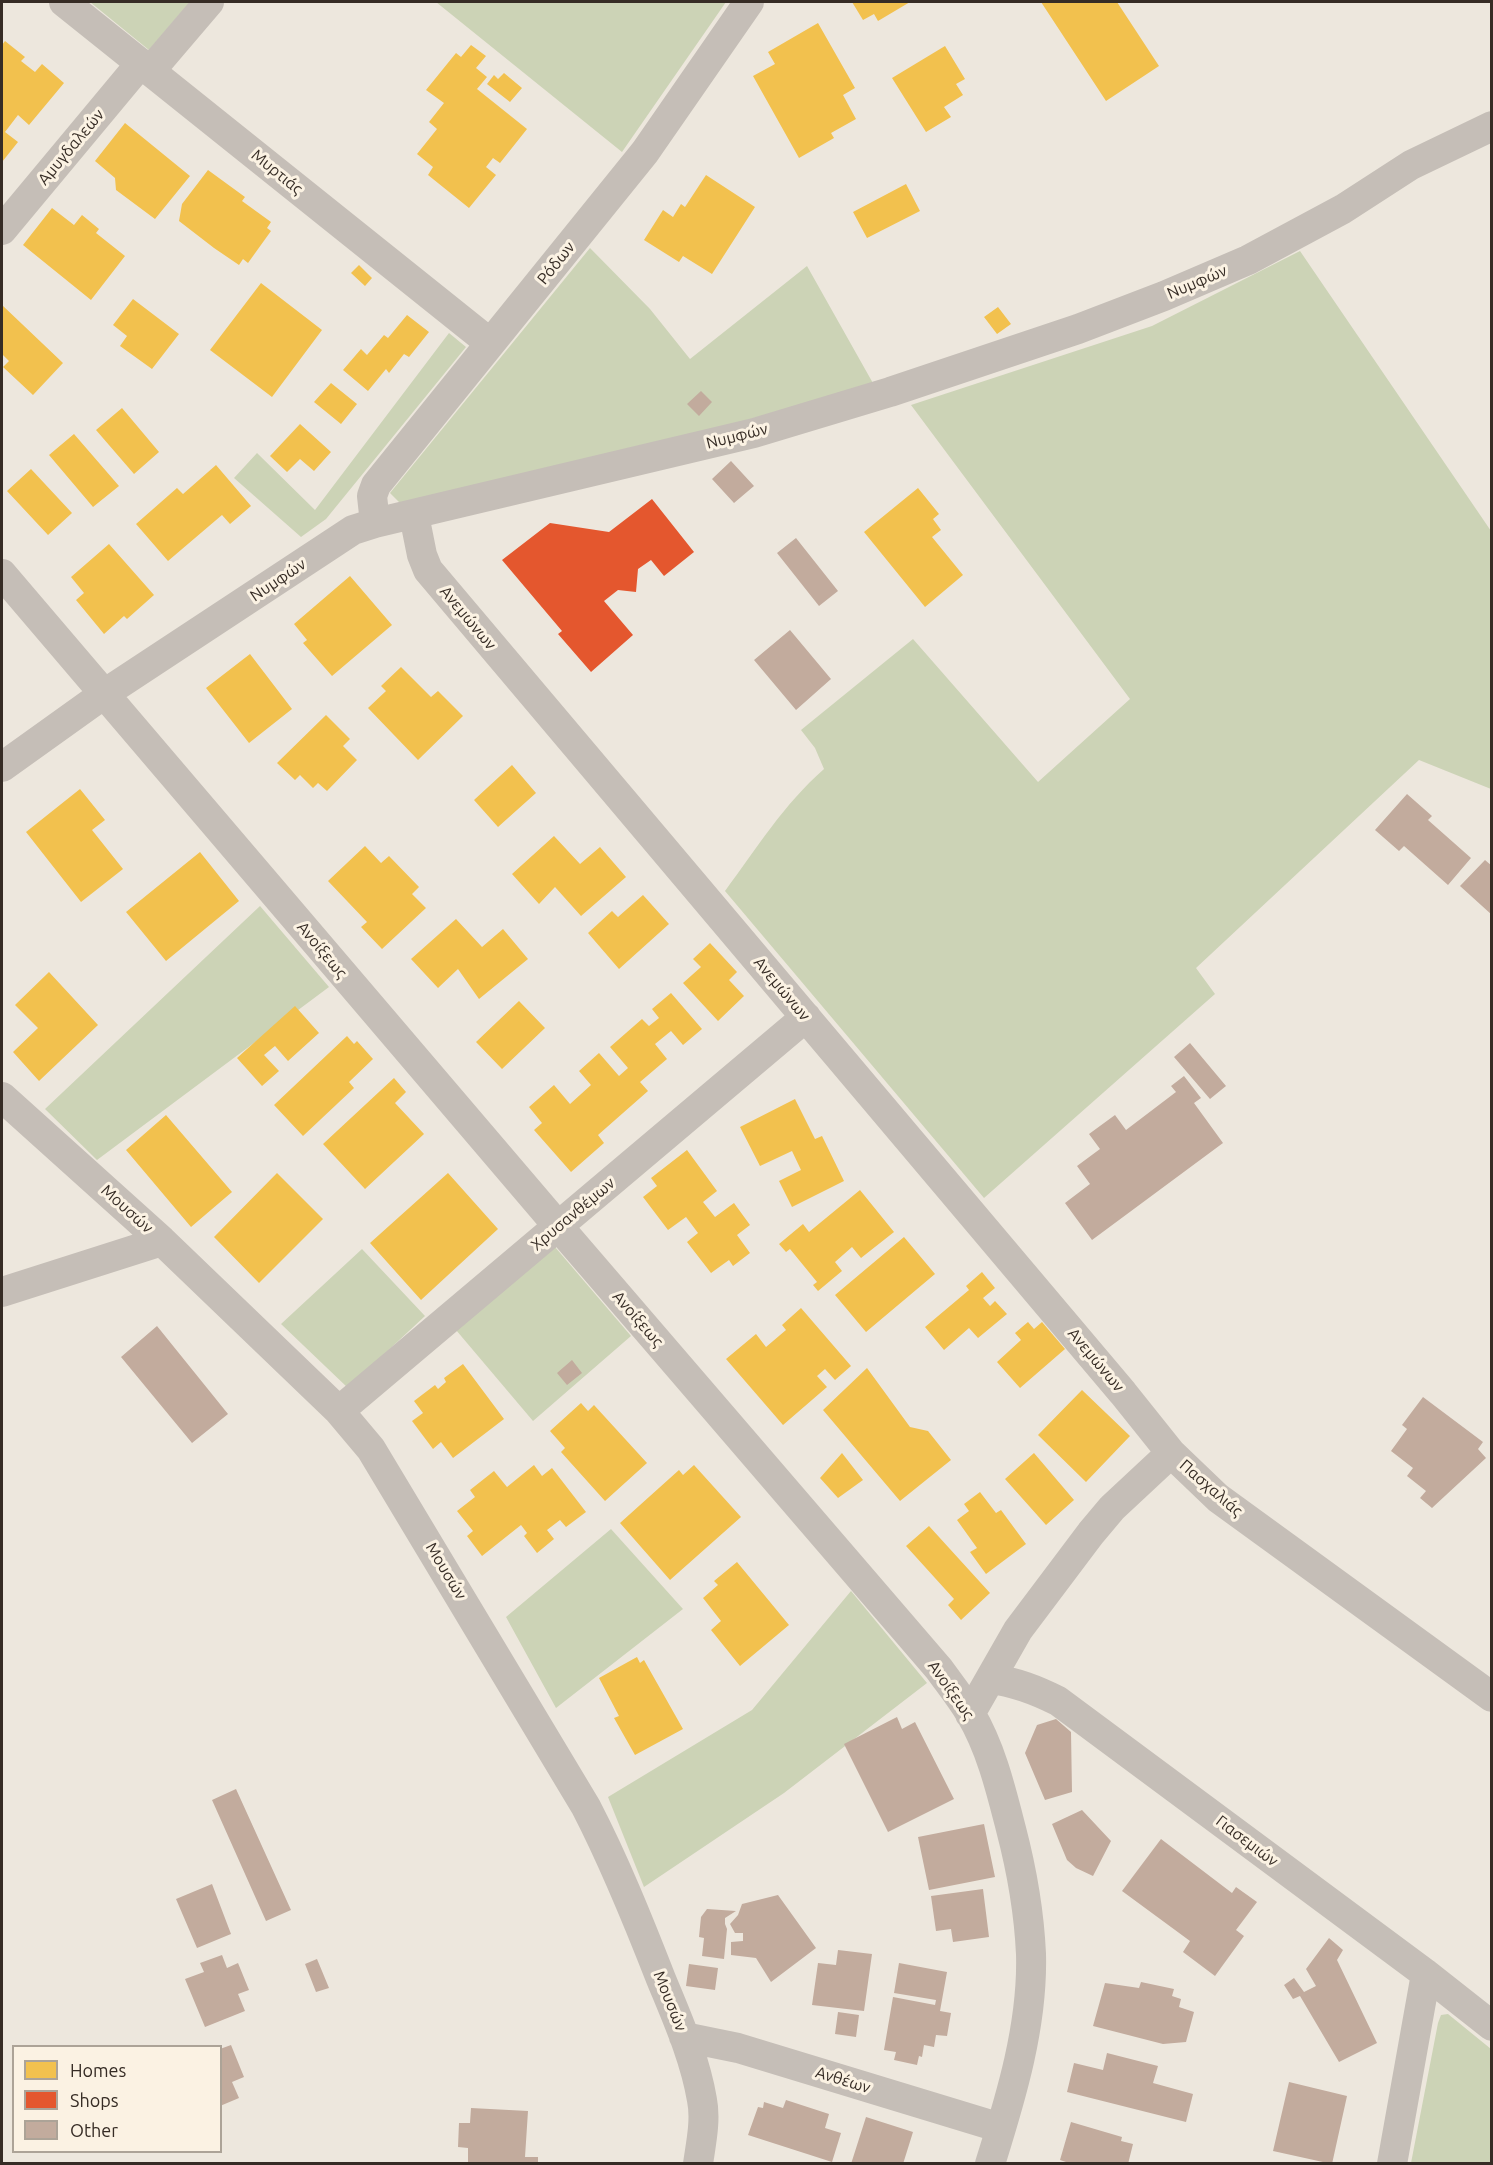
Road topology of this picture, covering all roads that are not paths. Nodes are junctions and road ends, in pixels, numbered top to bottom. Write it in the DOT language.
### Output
graph roads {
  1 [pos="64,2"];
  2 [pos="209,2"];
  3 [pos="749,2"];
  4 [pos="146,67"];
  5 [pos="1491,126"];
  6 [pos="2,230"];
  7 [pos="490,343"];
  8 [pos="414,515"];
  9 [pos="375,523"];
  10 [pos="2,574"];
  11 [pos="104,694"];
  12 [pos="2,767"];
  13 [pos="806,1017"];
  14 [pos="2,1097"];
  15 [pos="558,1226"];
  16 [pos="162,1241"];
  17 [pos="2,1292"];
  18 [pos="339,1411"];
  19 [pos="1171,1453"];
  20 [pos="991,1679"];
  21 [pos="1491,1696"];
  22 [pos="970,1714"];
  23 [pos="1426,1974"];
  24 [pos="1491,2026"];
  25 [pos="684,2037"];
  26 [pos="1001,2128"];
  27 [pos="698,2163"];
  28 [pos="990,2163"];
  29 [pos="1392,2163"];
  1 -- 4 [label="street, Μυρτιάς"];
  2 -- 4 [label="street, Αμυγδαλεών"];
  3 -- 7 [label="street, Ρόδων"];
  4 -- 6 [label="street, Αμυγδαλεών"];
  4 -- 7 [label="street, Μυρτιάς"];
  5 -- 8 [label="street, Νυμφών"];
  7 -- 9 [label="street, Ρόδων"];
  8 -- 9 [label="street, Νυμφών"];
  8 -- 13 [label="street, Ανεμώνων"];
  9 -- 11 [label="street, Νυμφών"];
  10 -- 11 [label="street, Ανοίξεως"];
  11 -- 12 [label="street, Νυμφών"];
  11 -- 15 [label="street, Ανοίξεως"];
  13 -- 15 [label="street, Χρυσανθέμων"];
  13 -- 19 [label="street, Ανεμώνων"];
  14 -- 16 [label="street, Μουσών"];
  15 -- 18 [label="street, Χρυσανθέμων"];
  15 -- 22 [label="street, Ανοίξεως"];
  16 -- 17 [label="street"];
  16 -- 18 [label="street, Μουσών"];
  18 -- 25 [label="street, Μουσών"];
  19 -- 20 [label="street, Πασχαλιάς"];
  19 -- 21 [label="street, Πασχαλιάς"];
  20 -- 22 [label="street, Πασχαλιάς"];
  20 -- 23 [label="street, Γιασεμιών"];
  22 -- 26 [label="street, Ανοίξεως"];
  23 -- 24 [label="street, Γιασεμιών"];
  23 -- 29 [label="street"];
  25 -- 26 [label="street, Ανθέων"];
  25 -- 27 [label="street, Μουσών"];
  26 -- 28 [label="street, Ανοίξεως"];
}
